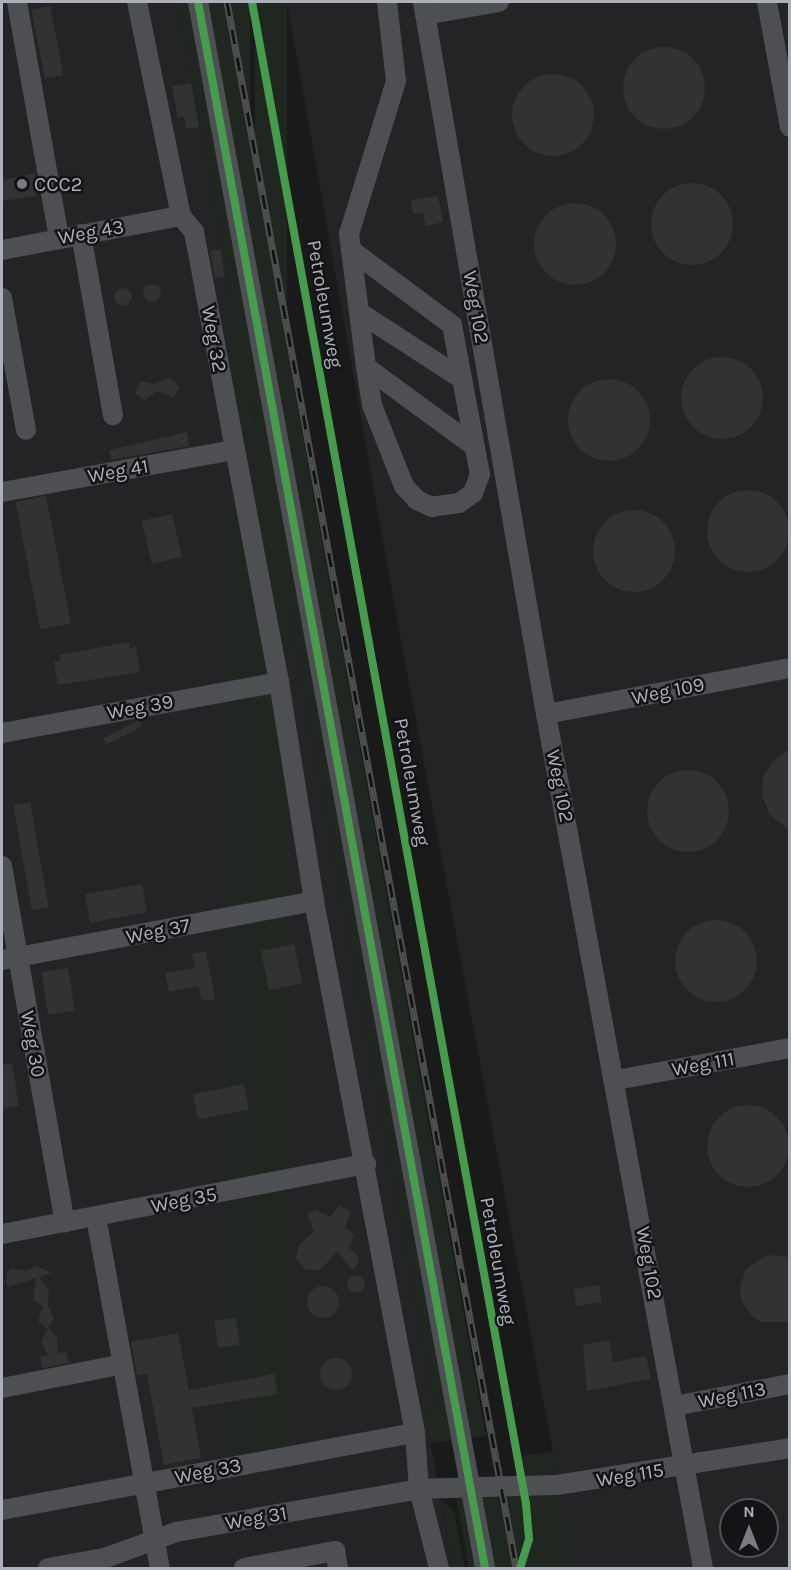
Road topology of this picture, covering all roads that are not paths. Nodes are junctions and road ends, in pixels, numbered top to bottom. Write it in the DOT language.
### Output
graph roads {
  1 [pos="17,2"];
  2 [pos="137,2"];
  3 [pos="198,2"];
  4 [pos="387,2"];
  5 [pos="499,2"];
  6 [pos="767,2"];
  7 [pos="424,8"];
  8 [pos="786,89"];
  9 [pos="789,127"];
  10 [pos="181,216"];
  11 [pos="81,234"];
  12 [pos="59,238"];
  13 [pos="2,250"];
  14 [pos="351,250"];
  15 [pos="2,298"];
  16 [pos="362,314"];
  17 [pos="366,367"];
  18 [pos="462,379"];
  19 [pos="113,415"];
  20 [pos="26,430"];
  21 [pos="474,446"];
  22 [pos="234,450"];
  23 [pos="2,492"];
  24 [pos="789,668"];
  25 [pos="279,682"];
  26 [pos="546,714"];
  27 [pos="2,733"];
  28 [pos="2,866"];
  29 [pos="314,901"];
  30 [pos="10,959"];
  31 [pos="789,1048"];
  32 [pos="616,1080"];
  33 [pos="366,1164"];
  34 [pos="96,1216"];
  35 [pos="65,1222"];
  36 [pos="2,1234"];
  37 [pos="123,1364"];
  38 [pos="789,1384"];
  39 [pos="2,1388"];
  40 [pos="674,1406"];
  41 [pos="415,1433"];
  42 [pos="789,1448"];
  43 [pos="685,1467"];
  44 [pos="145,1483"];
  45 [pos="469,1488"];
  46 [pos="419,1489"];
  47 [pos="2,1510"];
  48 [pos="155,1540"];
  49 [pos="48,1569"];
  50 [pos="160,1569"];
  51 [pos="244,1569"];
  52 [pos="338,1569"];
  53 [pos="439,1569"];
  54 [pos="485,1569"];
  55 [pos="703,1569"];
  1 -- 12 [label="street"];
  2 -- 10 [label="street, Weg 32"];
  3 -- 45 [label="street"];
  4 -- 14 [label="street"];
  5 -- 7 [label="street"];
  6 -- 8 [label="street"];
  7 -- 26 [label="street, Weg 102"];
  8 -- 9 [label="street"];
  10 -- 11 [label="street, Weg 43"];
  10 -- 22 [label="street, Weg 32"];
  11 -- 12 [label="street, Weg 43"];
  11 -- 19 [label="street"];
  12 -- 13 [label="street, Weg 43"];
  14 -- 16 [label="street"];
  14 -- 18 [label="street"];
  15 -- 20 [label="street"];
  16 -- 17 [label="street"];
  16 -- 18 [label="street"];
  17 -- 21 [label="street"];
  17 -- 21 [label="street"];
  18 -- 21 [label="street"];
  22 -- 23 [label="street, Weg 41"];
  22 -- 25 [label="street, Weg 32"];
  24 -- 26 [label="street, Weg 109"];
  25 -- 27 [label="street, Weg 39"];
  25 -- 29 [label="street, Weg 32"];
  26 -- 32 [label="street, Weg 102"];
  28 -- 30 [label="street, Weg 30"];
  29 -- 30 [label="street, Weg 37"];
  29 -- 33 [label="street, Weg 32"];
  30 -- 35 [label="street, Weg 30"];
  31 -- 32 [label="street, Weg 111"];
  32 -- 40 [label="street, Weg 102"];
  33 -- 34 [label="street, Weg 35"];
  33 -- 41 [label="street, Weg 32"];
  34 -- 35 [label="street, Weg 35"];
  34 -- 37 [label="street"];
  35 -- 36 [label="street, Weg 35"];
  37 -- 39 [label="street"];
  37 -- 44 [label="street"];
  38 -- 40 [label="street, Weg 113"];
  40 -- 43 [label="street, Weg 102"];
  41 -- 44 [label="street, Weg 33"];
  41 -- 46 [label="street, Weg 32"];
  42 -- 43 [label="street, Weg 115"];
  43 -- 45 [label="street, Weg 115"];
  43 -- 55 [label="street, Weg 102"];
  44 -- 47 [label="street, Weg 33"];
  44 -- 48 [label="street"];
  45 -- 46 [label="street, Weg 31"];
  45 -- 54 [label="street"];
  46 -- 48 [label="street, Weg 31"];
  46 -- 53 [label="street, Weg 32"];
  48 -- 49 [label="street, Weg 31"];
  48 -- 50 [label="street"];
  51 -- 52 [label="street"];
}
